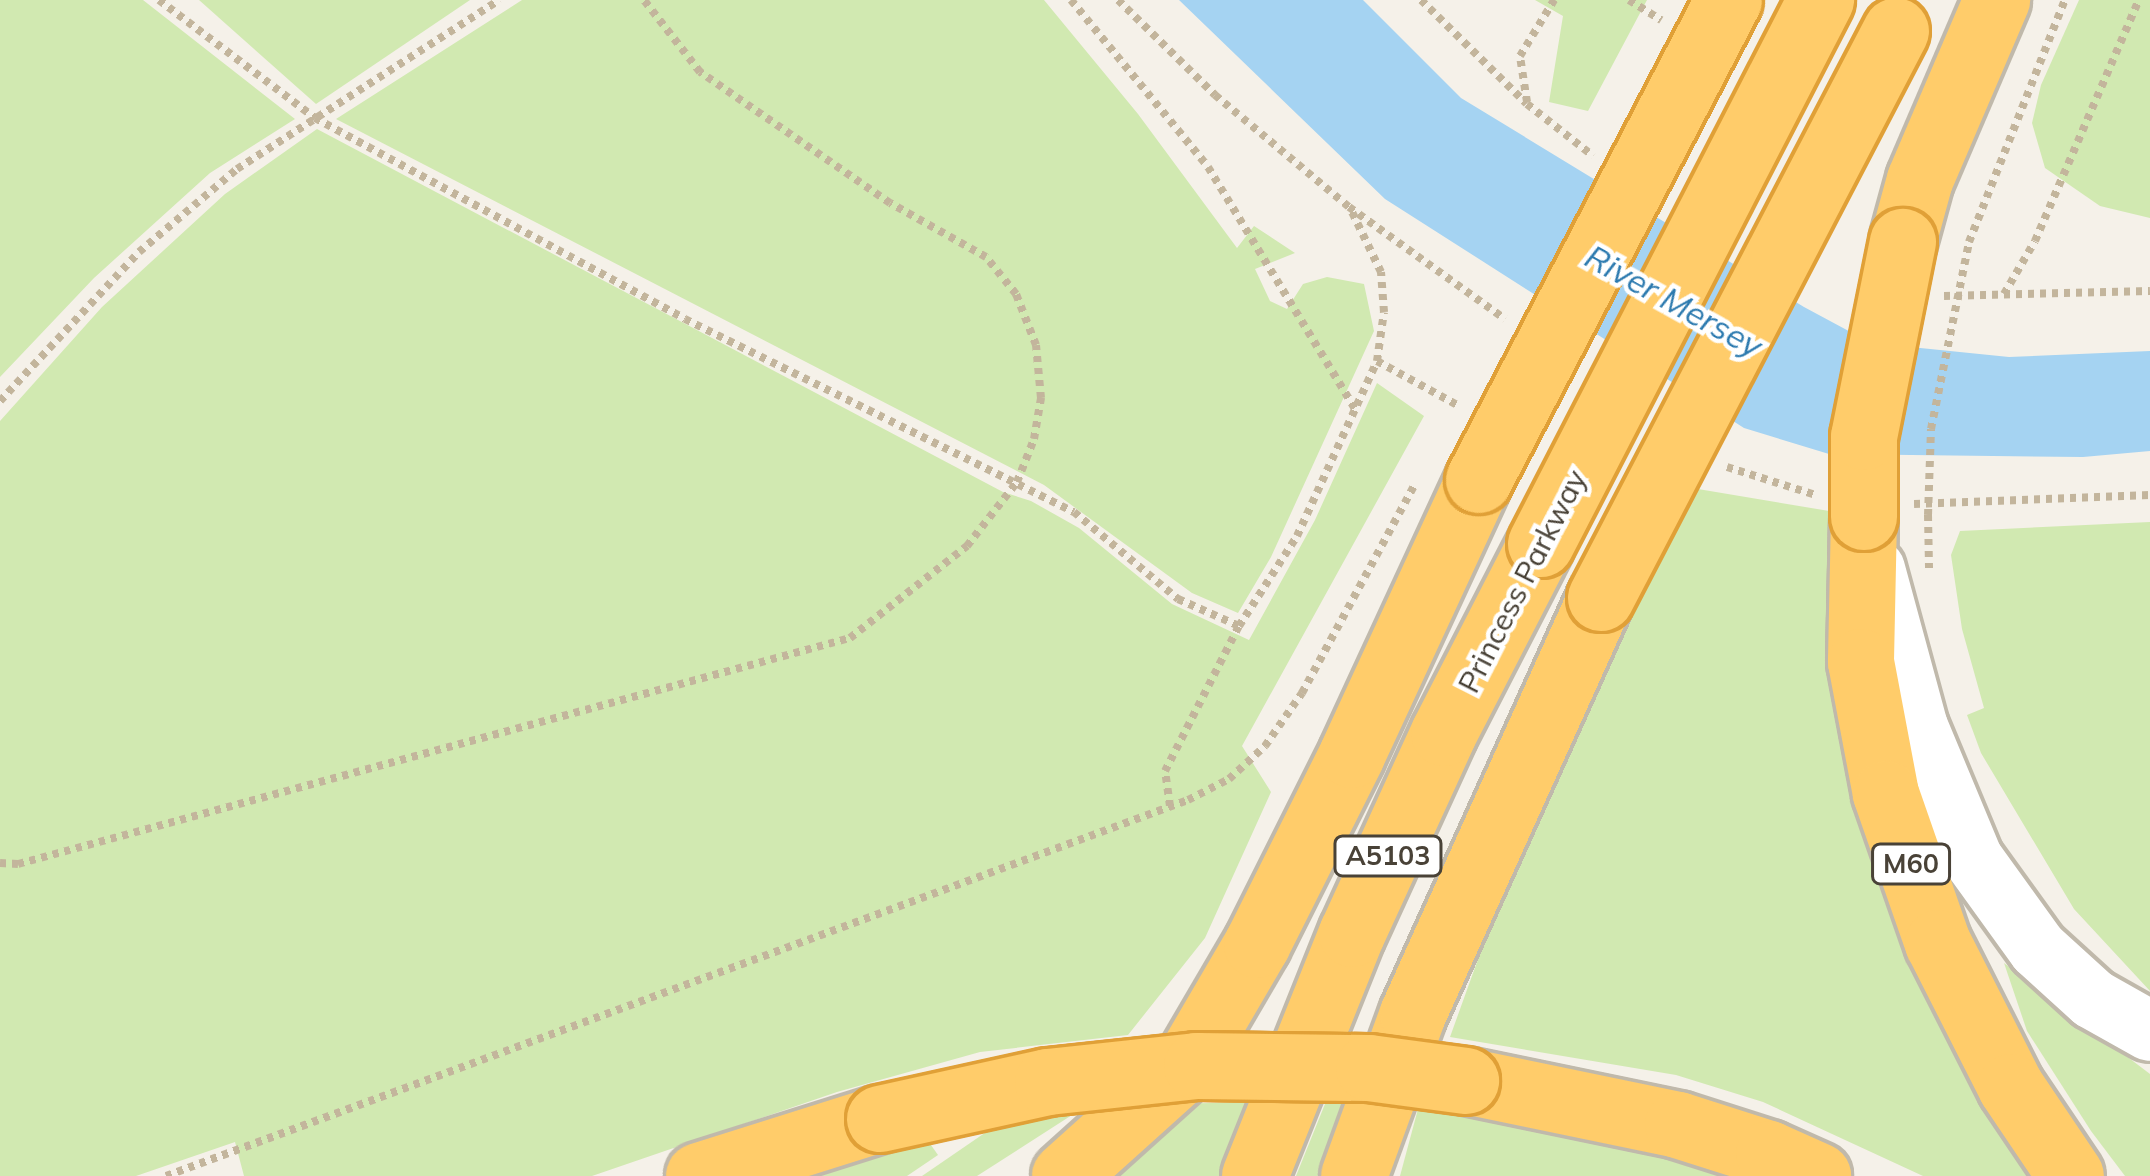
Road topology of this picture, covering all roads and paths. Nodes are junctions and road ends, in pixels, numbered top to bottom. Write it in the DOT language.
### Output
graph roads {
  1 [pos="159,0"];
  2 [pos="499,0"];
  3 [pos="644,0"];
  4 [pos="1071,0"];
  5 [pos="1118,0"];
  6 [pos="1421,0"];
  7 [pos="1554,0"];
  8 [pos="1629,0"];
  9 [pos="1729,0"];
  10 [pos="1821,0"];
  11 [pos="1997,0"];
  12 [pos="2065,0"];
  13 [pos="2139,0"];
  14 [pos="1904,15"];
  15 [pos="1661,20"];
  16 [pos="314,118"];
  17 [pos="2150,291"];
  18 [pos="1377,361"];
  19 [pos="1464,392"];
  20 [pos="0,401"];
  21 [pos="1457,405"];
  22 [pos="1355,409"];
  23 [pos="1450,457"];
  24 [pos="1017,482"];
  25 [pos="2150,495"];
  26 [pos="2082,498"];
  27 [pos="1928,515"];
  28 [pos="1864,518"];
  29 [pos="1239,626"];
  30 [pos="1170,806"];
  31 [pos="0,863"];
  32 [pos="2150,1031"];
  33 [pos="1254,1171"];
  34 [pos="166,1176"];
  35 [pos="699,1176"];
  36 [pos="1065,1176"];
  37 [pos="1354,1176"];
  38 [pos="1818,1176"];
  39 [pos="2071,1176"];
  1 -- 16 [label="path"];
  2 -- 16 [label="path"];
  3 -- 24 [label="path"];
  4 -- 22 [label="path"];
  5 -- 18 [label="path"];
  6 -- 7 [label="path"];
  8 -- 15 [label="path"];
  9 -- 23 [label="highway, bridge"];
  10 -- 33 [label="highway, Princess Parkway / A5103, bridge"];
  11 -- 28 [label="highway, bridge"];
  12 -- 27 [label="path, bridge"];
  13 -- 17 [label="path"];
  14 -- 37 [label="highway, A5103, bridge"];
  16 -- 20 [label="path"];
  16 -- 24 [label="path"];
  18 -- 21 [label="path"];
  18 -- 22 [label="path"];
  19 -- 21 [label="path"];
  21 -- 23 [label="path"];
  22 -- 29 [label="path"];
  23 -- 30 [label="path"];
  23 -- 36 [label="highway"];
  24 -- 29 [label="path"];
  24 -- 31 [label="path"];
  25 -- 26 [label="path"];
  28 -- 32 [label="lane"];
  28 -- 39 [label="highway, M60"];
  29 -- 30 [label="path"];
  30 -- 34 [label="path"];
  35 -- 38 [label="highway, bridge"];
}
